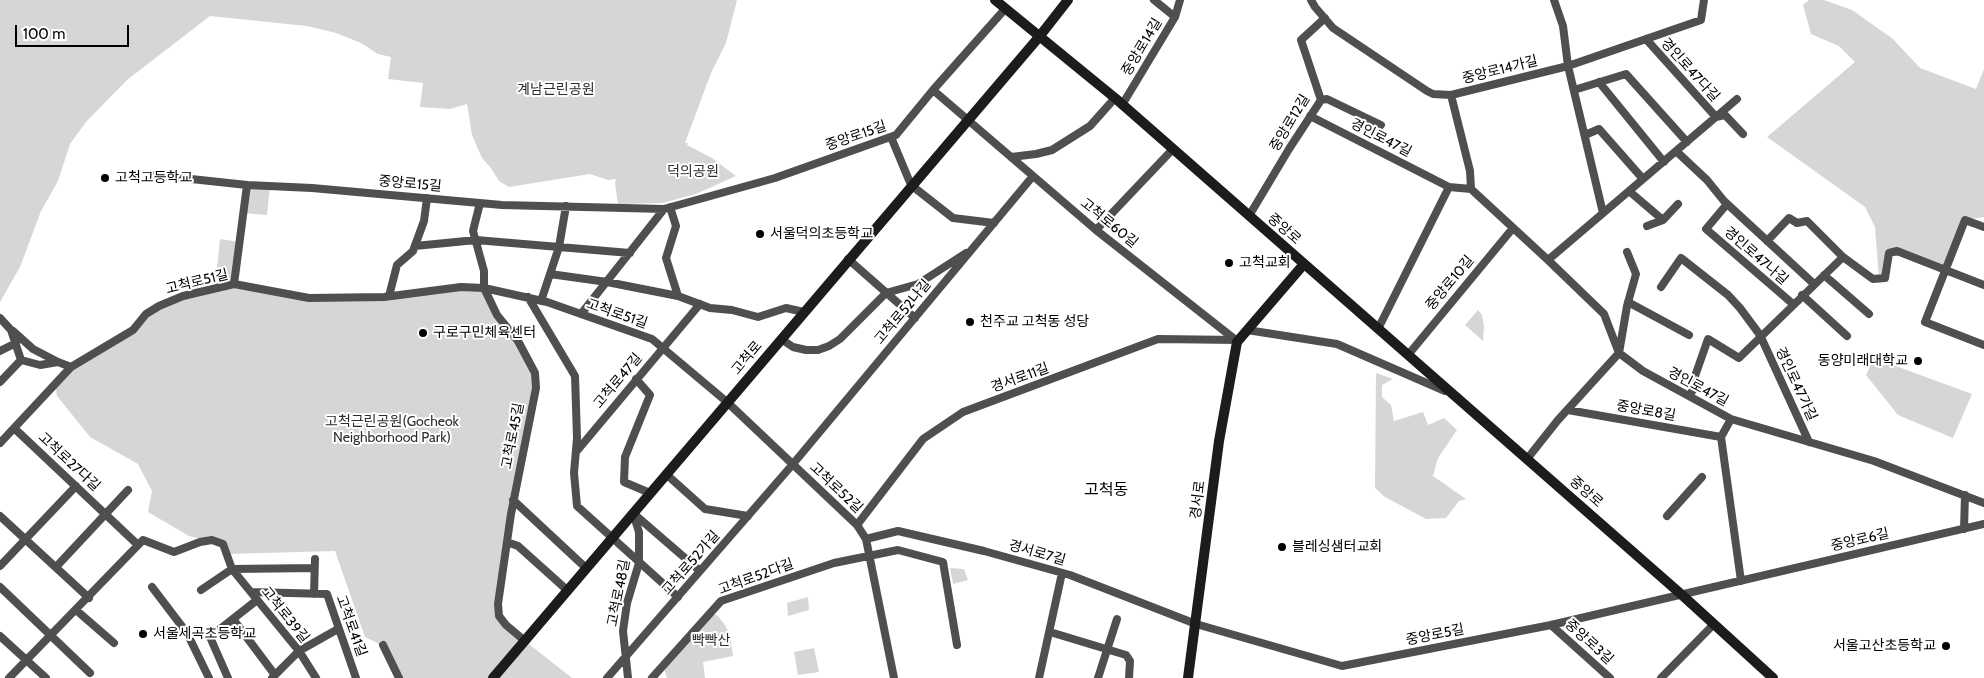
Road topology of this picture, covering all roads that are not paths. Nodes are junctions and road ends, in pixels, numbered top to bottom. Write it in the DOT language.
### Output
graph roads {
  1 [pos="995,0"];
  2 [pos="1068,0"];
  3 [pos="1154,0"];
  4 [pos="1180,0"];
  5 [pos="1312,0"];
  6 [pos="1554,0"];
  7 [pos="1704,0"];
  8 [pos="1005,9"];
  9 [pos="1175,17"];
  10 [pos="1325,18"];
  11 [pos="1039,37"];
  12 [pos="1646,39"];
  13 [pos="1568,66"];
  14 [pos="1599,82"];
  15 [pos="934,90"];
  16 [pos="1574,90"];
  17 [pos="1451,95"];
  18 [pos="1321,100"];
  19 [pos="1737,100"];
  20 [pos="1118,102"];
  21 [pos="1310,116"];
  22 [pos="1716,117"];
  23 [pos="968,118"];
  24 [pos="1381,125"];
  25 [pos="1742,134"];
  26 [pos="1584,135"];
  27 [pos="891,137"];
  28 [pos="1687,142"];
  29 [pos="1172,149"];
  30 [pos="1676,151"];
  31 [pos="1011,157"];
  32 [pos="1664,162"];
  33 [pos="154,175"];
  34 [pos="1033,176"];
  35 [pos="1643,179"];
  36 [pos="246,185"];
  37 [pos="911,186"];
  38 [pos="1449,187"];
  39 [pos="1471,189"];
  40 [pos="1629,191"];
  41 [pos="426,198"];
  42 [pos="480,203"];
  43 [pos="1678,204"];
  44 [pos="1727,204"];
  45 [pos="566,206"];
  46 [pos="667,208"];
  47 [pos="1603,213"];
  48 [pos="1249,216"];
  49 [pos="1663,220"];
  50 [pos="994,223"];
  51 [pos="1647,226"];
  52 [pos="1984,227"];
  53 [pos="1513,228"];
  54 [pos="1096,230"];
  55 [pos="476,240"];
  56 [pos="1767,241"];
  57 [pos="415,246"];
  58 [pos="559,247"];
  59 [pos="974,247"];
  60 [pos="1627,252"];
  61 [pos="630,253"];
  62 [pos="1843,257"];
  63 [pos="848,259"];
  64 [pos="1548,260"];
  65 [pos="1304,264"];
  66 [pos="1945,270"];
  67 [pos="550,274"];
  68 [pos="1824,275"];
  69 [pos="607,282"];
  70 [pos="234,284"];
  71 [pos="1814,284"];
  72 [pos="1984,285"];
  73 [pos="1661,287"];
  74 [pos="484,288"];
  75 [pos="886,293"];
  76 [pos="389,296"];
  77 [pos="678,296"];
  78 [pos="1802,296"];
  79 [pos="528,297"];
  80 [pos="541,301"];
  81 [pos="1628,302"];
  82 [pos="700,304"];
  83 [pos="1793,304"];
  84 [pos="804,312"];
  85 [pos="581,314"];
  86 [pos="1869,314"];
  87 [pos="0,318"];
  88 [pos="915,318"];
  89 [pos="1378,329"];
  90 [pos="11,330"];
  91 [pos="1247,330"];
  92 [pos="1689,335"];
  93 [pos="1760,335"];
  94 [pos="1847,336"];
  95 [pos="781,338"];
  96 [pos="1237,341"];
  97 [pos="16,343"];
  98 [pos="1984,345"];
  99 [pos="662,348"];
  100 [pos="0,351"];
  101 [pos="1619,353"];
  102 [pos="1408,355"];
  103 [pos="22,360"];
  104 [pos="58,362"];
  105 [pos="71,368"];
  106 [pos="636,379"];
  107 [pos="0,382"];
  108 [pos="1452,394"];
  109 [pos="1689,396"];
  110 [pos="727,402"];
  111 [pos="1568,410"];
  112 [pos="1731,419"];
  113 [pos="14,428"];
  114 [pos="1721,437"];
  115 [pos="1809,442"];
  116 [pos="0,443"];
  117 [pos="576,452"];
  118 [pos="1526,459"];
  119 [pos="793,464"];
  120 [pos="666,474"];
  121 [pos="1702,477"];
  122 [pos="76,486"];
  123 [pos="128,490"];
  124 [pos="650,493"];
  125 [pos="1965,495"];
  126 [pos="513,500"];
  127 [pos="1984,503"];
  128 [pos="633,513"];
  129 [pos="106,515"];
  130 [pos="0,516"];
  131 [pos="748,516"];
  132 [pos="1667,516"];
  133 [pos="1984,524"];
  134 [pos="857,525"];
  135 [pos="1964,528"];
  136 [pos="612,538"];
  137 [pos="26,539"];
  138 [pos="866,539"];
  139 [pos="507,542"];
  140 [pos="141,543"];
  141 [pos="869,555"];
  142 [pos="315,559"];
  143 [pos="639,563"];
  144 [pos="0,566"];
  145 [pos="56,567"];
  146 [pos="314,568"];
  147 [pos="586,568"];
  148 [pos="232,569"];
  149 [pos="700,571"];
  150 [pos="1062,573"];
  151 [pos="1742,581"];
  152 [pos="0,587"];
  153 [pos="152,587"];
  154 [pos="202,590"];
  155 [pos="567,590"];
  156 [pos="251,592"];
  157 [pos="314,594"];
  158 [pos="1682,595"];
  159 [pos="678,597"];
  160 [pos="89,598"];
  161 [pos="257,600"];
  162 [pos="76,610"];
  163 [pos="233,619"];
  164 [pos="1117,619"];
  165 [pos="1196,624"];
  166 [pos="1714,624"];
  167 [pos="1551,626"];
  168 [pos="338,629"];
  169 [pos="1050,632"];
  170 [pos="0,636"];
  171 [pos="51,636"];
  172 [pos="525,640"];
  173 [pos="114,643"];
  174 [pos="956,645"];
  175 [pos="382,646"];
  176 [pos="1107,649"];
  177 [pos="299,651"];
  178 [pos="625,658"];
  179 [pos="26,661"];
  180 [pos="90,672"];
  181 [pos="274,676"];
  182 [pos="9,678"];
  183 [pos="46,678"];
  184 [pos="209,678"];
  185 [pos="228,678"];
  186 [pos="316,678"];
  187 [pos="356,678"];
  188 [pos="399,678"];
  189 [pos="493,678"];
  190 [pos="607,678"];
  191 [pos="628,678"];
  192 [pos="652,678"];
  193 [pos="894,678"];
  194 [pos="1040,678"];
  195 [pos="1098,678"];
  196 [pos="1129,678"];
  197 [pos="1188,678"];
  198 [pos="1610,678"];
  199 [pos="1661,678"];
  200 [pos="1773,678"];
  1 -- 8 [label="main road, 중앙로"];
  2 -- 11 [label="main road, 고척로"];
  3 -- 9 [label="street"];
  4 -- 9 [label="street, 중앙로14길"];
  5 -- 10 [label="street, 중앙로14가길"];
  6 -- 13 [label="street"];
  7 -- 12 [label="street, 중앙로14가길"];
  8 -- 11 [label="main road, 중앙로"];
  8 -- 15 [label="street, 중앙로15길"];
  9 -- 20 [label="street, 중앙로14길"];
  10 -- 17 [label="street, 중앙로14가길"];
  10 -- 18 [label="street, 중앙로12길"];
  11 -- 20 [label="main road, 중앙로"];
  11 -- 23 [label="main road, 고척로"];
  12 -- 13 [label="street, 중앙로14가길"];
  12 -- 22 [label="street, 경인로47다길"];
  13 -- 16 [label="street"];
  13 -- 17 [label="street, 중앙로14가길"];
  14 -- 16 [label="street"];
  14 -- 28 [label="street"];
  14 -- 32 [label="street"];
  15 -- 23 [label="street"];
  15 -- 27 [label="street, 중앙로15길"];
  16 -- 26 [label="street"];
  17 -- 39 [label="street"];
  18 -- 21 [label="street, 중앙로12길"];
  18 -- 24 [label="street"];
  19 -- 22 [label="street, 경인로47다길"];
  20 -- 29 [label="main road, 중앙로"];
  20 -- 31 [label="street, 중앙로14길"];
  21 -- 38 [label="street, 경인로47길"];
  21 -- 48 [label="street, 중앙로12길"];
  22 -- 25 [label="street"];
  22 -- 28 [label="street, 경인로47다길"];
  23 -- 31 [label="street, 고척로60길"];
  23 -- 37 [label="main road, 고척로"];
  26 -- 35 [label="street"];
  26 -- 47 [label="street"];
  27 -- 37 [label="street"];
  27 -- 46 [label="street, 중앙로15길"];
  28 -- 30 [label="street, 경인로47다길"];
  29 -- 48 [label="main road, 중앙로"];
  29 -- 54 [label="street"];
  30 -- 32 [label="street, 경인로47다길"];
  30 -- 44 [label="street, 경인로47나길"];
  31 -- 34 [label="street, 고척로60길"];
  32 -- 35 [label="street, 경인로47다길"];
  33 -- 36 [label="street, 중앙로15길"];
  34 -- 50 [label="street, 고척로52나길"];
  34 -- 54 [label="street, 고척로60길"];
  35 -- 40 [label="street, 경인로47다길"];
  36 -- 41 [label="street, 중앙로15길"];
  36 -- 70 [label="street"];
  37 -- 50 [label="street"];
  37 -- 63 [label="main road, 고척로"];
  38 -- 39 [label="street, 경인로47길"];
  38 -- 89 [label="street"];
  39 -- 53 [label="street"];
  40 -- 47 [label="street, 경인로47다길"];
  40 -- 49 [label="street"];
  41 -- 42 [label="street, 중앙로15길"];
  41 -- 57 [label="street"];
  42 -- 45 [label="street, 중앙로15길"];
  42 -- 55 [label="street, 고척로45길"];
  43 -- 49 [label="street"];
  44 -- 56 [label="street, 경인로47나길"];
  44 -- 83 [label="street, 경인로47나길"];
  45 -- 46 [label="street, 중앙로15길"];
  45 -- 58 [label="street"];
  46 -- 61 [label="street"];
  46 -- 77 [label="street"];
  47 -- 64 [label="street, 경인로47다길"];
  48 -- 65 [label="main road, 중앙로"];
  49 -- 51 [label="street"];
  50 -- 59 [label="street, 고척로52나길"];
  52 -- 66 [label="street"];
  53 -- 64 [label="street"];
  53 -- 102 [label="street, 중앙로10길"];
  54 -- 96 [label="street, 고척로60길"];
  55 -- 57 [label="street"];
  55 -- 58 [label="street"];
  55 -- 74 [label="street, 고척로45길"];
  56 -- 62 [label="street, 경인로47나길"];
  56 -- 71 [label="street, 경인로47나길"];
  57 -- 76 [label="street"];
  58 -- 61 [label="street"];
  58 -- 67 [label="street"];
  59 -- 75 [label="street"];
  59 -- 88 [label="street, 고척로52나길"];
  60 -- 81 [label="street"];
  61 -- 69 [label="street"];
  62 -- 66 [label="street, 경인로47나길"];
  62 -- 68 [label="street, 경인로47나길"];
  63 -- 75 [label="street"];
  63 -- 84 [label="main road, 고척로"];
  64 -- 101 [label="street"];
  65 -- 89 [label="main road, 중앙로"];
  65 -- 91 [label="main road, 경서로"];
  66 -- 72 [label="street"];
  66 -- 98 [label="street"];
  67 -- 69 [label="street"];
  67 -- 80 [label="street"];
  68 -- 71 [label="street, 경인로47나길"];
  68 -- 86 [label="street"];
  69 -- 77 [label="street"];
  69 -- 85 [label="street"];
  70 -- 76 [label="street, 고척로51길"];
  70 -- 105 [label="street, 고척로51길"];
  71 -- 78 [label="street, 경인로47나길"];
  73 -- 93 [label="street, 경인로47가길"];
  74 -- 76 [label="street, 고척로51길"];
  74 -- 79 [label="street, 고척로51길"];
  74 -- 126 [label="street, 고척로45길"];
  75 -- 88 [label="street"];
  75 -- 95 [label="street"];
  77 -- 82 [label="street"];
  78 -- 83 [label="street, 경인로47나길"];
  78 -- 94 [label="street, 경인로47나길"];
  79 -- 80 [label="street, 고척로51길"];
  79 -- 117 [label="street, 고척로47길"];
  80 -- 85 [label="street, 고척로51길"];
  81 -- 92 [label="street"];
  81 -- 101 [label="street"];
  82 -- 84 [label="street"];
  82 -- 99 [label="street, 고척로47길"];
  83 -- 93 [label="street, 경인로47나길"];
  84 -- 95 [label="main road, 고척로"];
  85 -- 99 [label="street, 고척로51길"];
  87 -- 90 [label="street"];
  88 -- 119 [label="street, 고척로52나길"];
  89 -- 102 [label="main road, 중앙로"];
  90 -- 97 [label="street"];
  90 -- 104 [label="street"];
  91 -- 96 [label="main road, 경서로"];
  91 -- 108 [label="street"];
  93 -- 109 [label="street, 경인로47가길"];
  93 -- 115 [label="street, 경인로47가길"];
  95 -- 110 [label="main road, 고척로"];
  96 -- 134 [label="street, 경서로11길"];
  96 -- 165 [label="main road, 경서로"];
  97 -- 100 [label="street"];
  97 -- 103 [label="street"];
  99 -- 106 [label="street, 고척로47길"];
  99 -- 110 [label="street, 고척로51길"];
  101 -- 109 [label="street, 경인로47길"];
  101 -- 111 [label="street"];
  102 -- 108 [label="main road, 중앙로"];
  103 -- 104 [label="street"];
  103 -- 107 [label="street"];
  104 -- 105 [label="street"];
  105 -- 113 [label="street, 고척로51길"];
  106 -- 117 [label="street, 고척로47길"];
  106 -- 124 [label="street"];
  108 -- 118 [label="main road, 중앙로"];
  109 -- 112 [label="street, 경인로47길"];
  110 -- 119 [label="street, 고척로52길"];
  110 -- 120 [label="main road, 고척로"];
  111 -- 114 [label="street, 중앙로8길"];
  111 -- 118 [label="street"];
  112 -- 114 [label="street"];
  112 -- 115 [label="street, 경인로47길"];
  113 -- 116 [label="street, 고척로51길"];
  113 -- 122 [label="street, 고척로27다길"];
  114 -- 151 [label="street"];
  115 -- 125 [label="street, 경인로47길"];
  117 -- 136 [label="street, 고척로47길"];
  118 -- 158 [label="main road, 중앙로"];
  119 -- 131 [label="street, 고척로52가길"];
  119 -- 134 [label="street, 고척로52길"];
  120 -- 124 [label="main road, 고척로"];
  120 -- 131 [label="street"];
  121 -- 132 [label="street"];
  122 -- 129 [label="street, 고척로27다길"];
  122 -- 137 [label="street"];
  123 -- 129 [label="street"];
  124 -- 128 [label="main road, 고척로"];
  125 -- 127 [label="street, 경인로47길"];
  125 -- 135 [label="street"];
  126 -- 139 [label="street, 고척로45길"];
  126 -- 147 [label="street"];
  128 -- 136 [label="main road, 고척로"];
  128 -- 143 [label="street, 고척로48길"];
  128 -- 149 [label="street"];
  129 -- 140 [label="street, 고척로27다길"];
  129 -- 145 [label="street"];
  130 -- 137 [label="street"];
  131 -- 149 [label="street, 고척로52가길"];
  133 -- 135 [label="street, 중앙로6길"];
  134 -- 138 [label="street, 고척로52길"];
  135 -- 151 [label="street, 중앙로6길"];
  136 -- 143 [label="street"];
  136 -- 147 [label="main road, 고척로"];
  137 -- 144 [label="street"];
  137 -- 145 [label="street"];
  138 -- 141 [label="street, 고척로52길"];
  138 -- 150 [label="street, 경서로7길"];
  139 -- 155 [label="street"];
  139 -- 172 [label="street, 고척로45길"];
  140 -- 148 [label="street, 고척로39길"];
  140 -- 160 [label="street"];
  141 -- 174 [label="street, 고척로52다길"];
  141 -- 192 [label="street, 고척로52다길"];
  141 -- 193 [label="street, 고척로52길"];
  142 -- 146 [label="street, 고척로41길"];
  143 -- 159 [label="street"];
  143 -- 178 [label="street, 고척로48길"];
  145 -- 160 [label="street"];
  146 -- 148 [label="street, 고척로39길"];
  146 -- 157 [label="street, 고척로41길"];
  147 -- 155 [label="main road, 고척로"];
  148 -- 154 [label="street"];
  148 -- 156 [label="street, 고척로39길"];
  149 -- 159 [label="street, 고척로52가길"];
  150 -- 165 [label="street, 경서로7길"];
  150 -- 169 [label="street"];
  151 -- 158 [label="street, 중앙로6길"];
  152 -- 171 [label="street"];
  153 -- 184 [label="street"];
  155 -- 172 [label="main road, 고척로"];
  156 -- 157 [label="street, 고척로41길"];
  156 -- 161 [label="street, 고척로39길"];
  157 -- 168 [label="street, 고척로41길"];
  158 -- 166 [label="main road, 중앙로"];
  158 -- 167 [label="street, 중앙로5길"];
  159 -- 178 [label="street, 고척로52가길"];
  160 -- 162 [label="street"];
  161 -- 163 [label="street"];
  161 -- 177 [label="street, 고척로39길"];
  162 -- 171 [label="street"];
  162 -- 173 [label="street"];
  163 -- 181 [label="street"];
  163 -- 185 [label="street"];
  164 -- 176 [label="street"];
  165 -- 167 [label="street, 중앙로5길"];
  165 -- 197 [label="main road, 경서로"];
  166 -- 199 [label="street"];
  166 -- 200 [label="main road, 중앙로"];
  167 -- 198 [label="street, 중앙로3길"];
  168 -- 177 [label="street"];
  168 -- 187 [label="street, 고척로41길"];
  169 -- 176 [label="street"];
  169 -- 194 [label="street"];
  170 -- 179 [label="street"];
  171 -- 179 [label="street"];
  171 -- 180 [label="street"];
  172 -- 189 [label="main road, 고척로"];
  175 -- 188 [label="street"];
  176 -- 195 [label="street"];
  176 -- 196 [label="street"];
  177 -- 181 [label="street"];
  177 -- 186 [label="street, 고척로39길"];
  178 -- 190 [label="street, 고척로52가길"];
  178 -- 191 [label="street, 고척로48길"];
  179 -- 182 [label="street"];
  179 -- 183 [label="street"];
}
